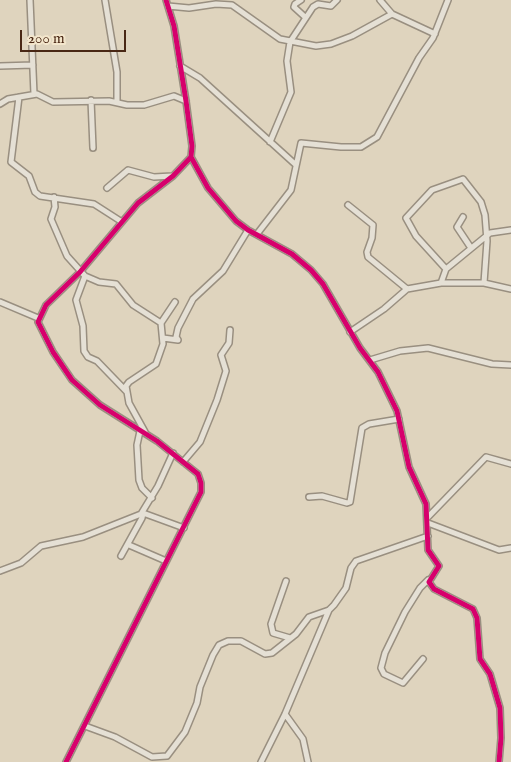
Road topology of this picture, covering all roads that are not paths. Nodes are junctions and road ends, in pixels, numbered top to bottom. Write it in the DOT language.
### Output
graph roads {
  1 [pos="30,0"];
  2 [pos="105,0"];
  3 [pos="300,0"];
  4 [pos="337,0"];
  5 [pos="380,0"];
  6 [pos="448,0"];
  7 [pos="167,3"];
  8 [pos="392,14"];
  9 [pos="304,17"];
  10 [pos="435,34"];
  11 [pos="290,42"];
  12 [pos="33,65"];
  13 [pos="0,66"];
  14 [pos="180,66"];
  15 [pos="34,94"];
  16 [pos="19,97"];
  17 [pos="91,100"];
  18 [pos="117,101"];
  19 [pos="186,101"];
  20 [pos="0,104"];
  21 [pos="270,142"];
  22 [pos="93,148"];
  23 [pos="191,157"];
  24 [pos="296,166"];
  25 [pos="173,176"];
  26 [pos="107,188"];
  27 [pos="54,197"];
  28 [pos="348,205"];
  29 [pos="463,217"];
  30 [pos="122,222"];
  31 [pos="248,230"];
  32 [pos="511,230"];
  33 [pos="257,234"];
  34 [pos="486,235"];
  35 [pos="471,248"];
  36 [pos="446,269"];
  37 [pos="80,272"];
  38 [pos="85,276"];
  39 [pos="441,283"];
  40 [pos="484,283"];
  41 [pos="407,289"];
  42 [pos="511,289"];
  43 [pos="0,302"];
  44 [pos="175,302"];
  45 [pos="38,318"];
  46 [pos="161,323"];
  47 [pos="230,330"];
  48 [pos="350,332"];
  49 [pos="163,338"];
  50 [pos="370,360"];
  51 [pos="511,365"];
  52 [pos="126,390"];
  53 [pos="399,419"];
  54 [pos="140,431"];
  55 [pos="147,434"];
  56 [pos="173,453"];
  57 [pos="183,462"];
  58 [pos="511,464"];
  59 [pos="152,498"];
  60 [pos="309,498"];
  61 [pos="142,513"];
  62 [pos="428,520"];
  63 [pos="184,528"];
  64 [pos="428,536"];
  65 [pos="129,545"];
  66 [pos="511,548"];
  67 [pos="121,556"];
  68 [pos="166,560"];
  69 [pos="0,571"];
  70 [pos="428,580"];
  71 [pos="286,581"];
  72 [pos="329,610"];
  73 [pos="290,638"];
  74 [pos="423,659"];
  75 [pos="285,714"];
  76 [pos="85,726"];
  77 [pos="66,762"];
  78 [pos="261,762"];
  79 [pos="308,762"];
  80 [pos="499,762"];
  1 -- 12 [label="street"];
  2 -- 18 [label="street"];
  3 -- 9 [label="street"];
  4 -- 9 [label="street"];
  5 -- 8 [label="street"];
  6 -- 10 [label="street"];
  7 -- 11 [label="street"];
  7 -- 14 [label="street"];
  8 -- 10 [label="street"];
  8 -- 11 [label="street"];
  9 -- 11 [label="street"];
  10 -- 24 [label="street"];
  11 -- 21 [label="street"];
  12 -- 13 [label="street"];
  12 -- 15 [label="street"];
  14 -- 19 [label="street"];
  14 -- 21 [label="street"];
  15 -- 16 [label="street"];
  15 -- 17 [label="street"];
  16 -- 20 [label="street"];
  16 -- 27 [label="street"];
  17 -- 18 [label="street"];
  17 -- 22 [label="street"];
  18 -- 19 [label="street"];
  19 -- 23 [label="street"];
  21 -- 24 [label="street"];
  23 -- 25 [label="street"];
  23 -- 31 [label="street"];
  24 -- 33 [label="street"];
  25 -- 26 [label="street"];
  25 -- 30 [label="street"];
  27 -- 30 [label="street"];
  27 -- 37 [label="street"];
  28 -- 41 [label="street"];
  29 -- 35 [label="street"];
  30 -- 37 [label="street"];
  31 -- 33 [label="street"];
  31 -- 49 [label="street"];
  32 -- 34 [label="street"];
  33 -- 48 [label="street"];
  34 -- 35 [label="street"];
  34 -- 36 [label="street"];
  34 -- 40 [label="street"];
  35 -- 36 [label="street"];
  36 -- 39 [label="street"];
  37 -- 38 [label="street"];
  37 -- 45 [label="street"];
  38 -- 46 [label="street"];
  38 -- 52 [label="street"];
  39 -- 40 [label="street"];
  39 -- 41 [label="street"];
  40 -- 42 [label="street"];
  41 -- 48 [label="street"];
  43 -- 45 [label="street"];
  44 -- 46 [label="street"];
  45 -- 54 [label="street"];
  46 -- 49 [label="street"];
  47 -- 57 [label="street"];
  48 -- 50 [label="street"];
  49 -- 52 [label="street"];
  50 -- 51 [label="street"];
  50 -- 53 [label="street"];
  52 -- 55 [label="street"];
  53 -- 60 [label="street"];
  53 -- 62 [label="street"];
  54 -- 55 [label="street"];
  54 -- 59 [label="street"];
  55 -- 56 [label="street"];
  56 -- 57 [label="street"];
  56 -- 59 [label="street"];
  57 -- 63 [label="street"];
  58 -- 62 [label="street"];
  59 -- 61 [label="street"];
  61 -- 63 [label="street"];
  61 -- 65 [label="street"];
  61 -- 69 [label="street"];
  62 -- 64 [label="street"];
  62 -- 66 [label="street"];
  63 -- 68 [label="street"];
  64 -- 70 [label="street"];
  64 -- 72 [label="street"];
  65 -- 67 [label="street"];
  65 -- 68 [label="street"];
  68 -- 76 [label="street"];
  70 -- 74 [label="street"];
  70 -- 80 [label="street"];
  71 -- 73 [label="street"];
  72 -- 73 [label="street"];
  72 -- 75 [label="street"];
  73 -- 76 [label="street"];
  75 -- 78 [label="street"];
  75 -- 79 [label="street"];
  76 -- 77 [label="street"];
}
